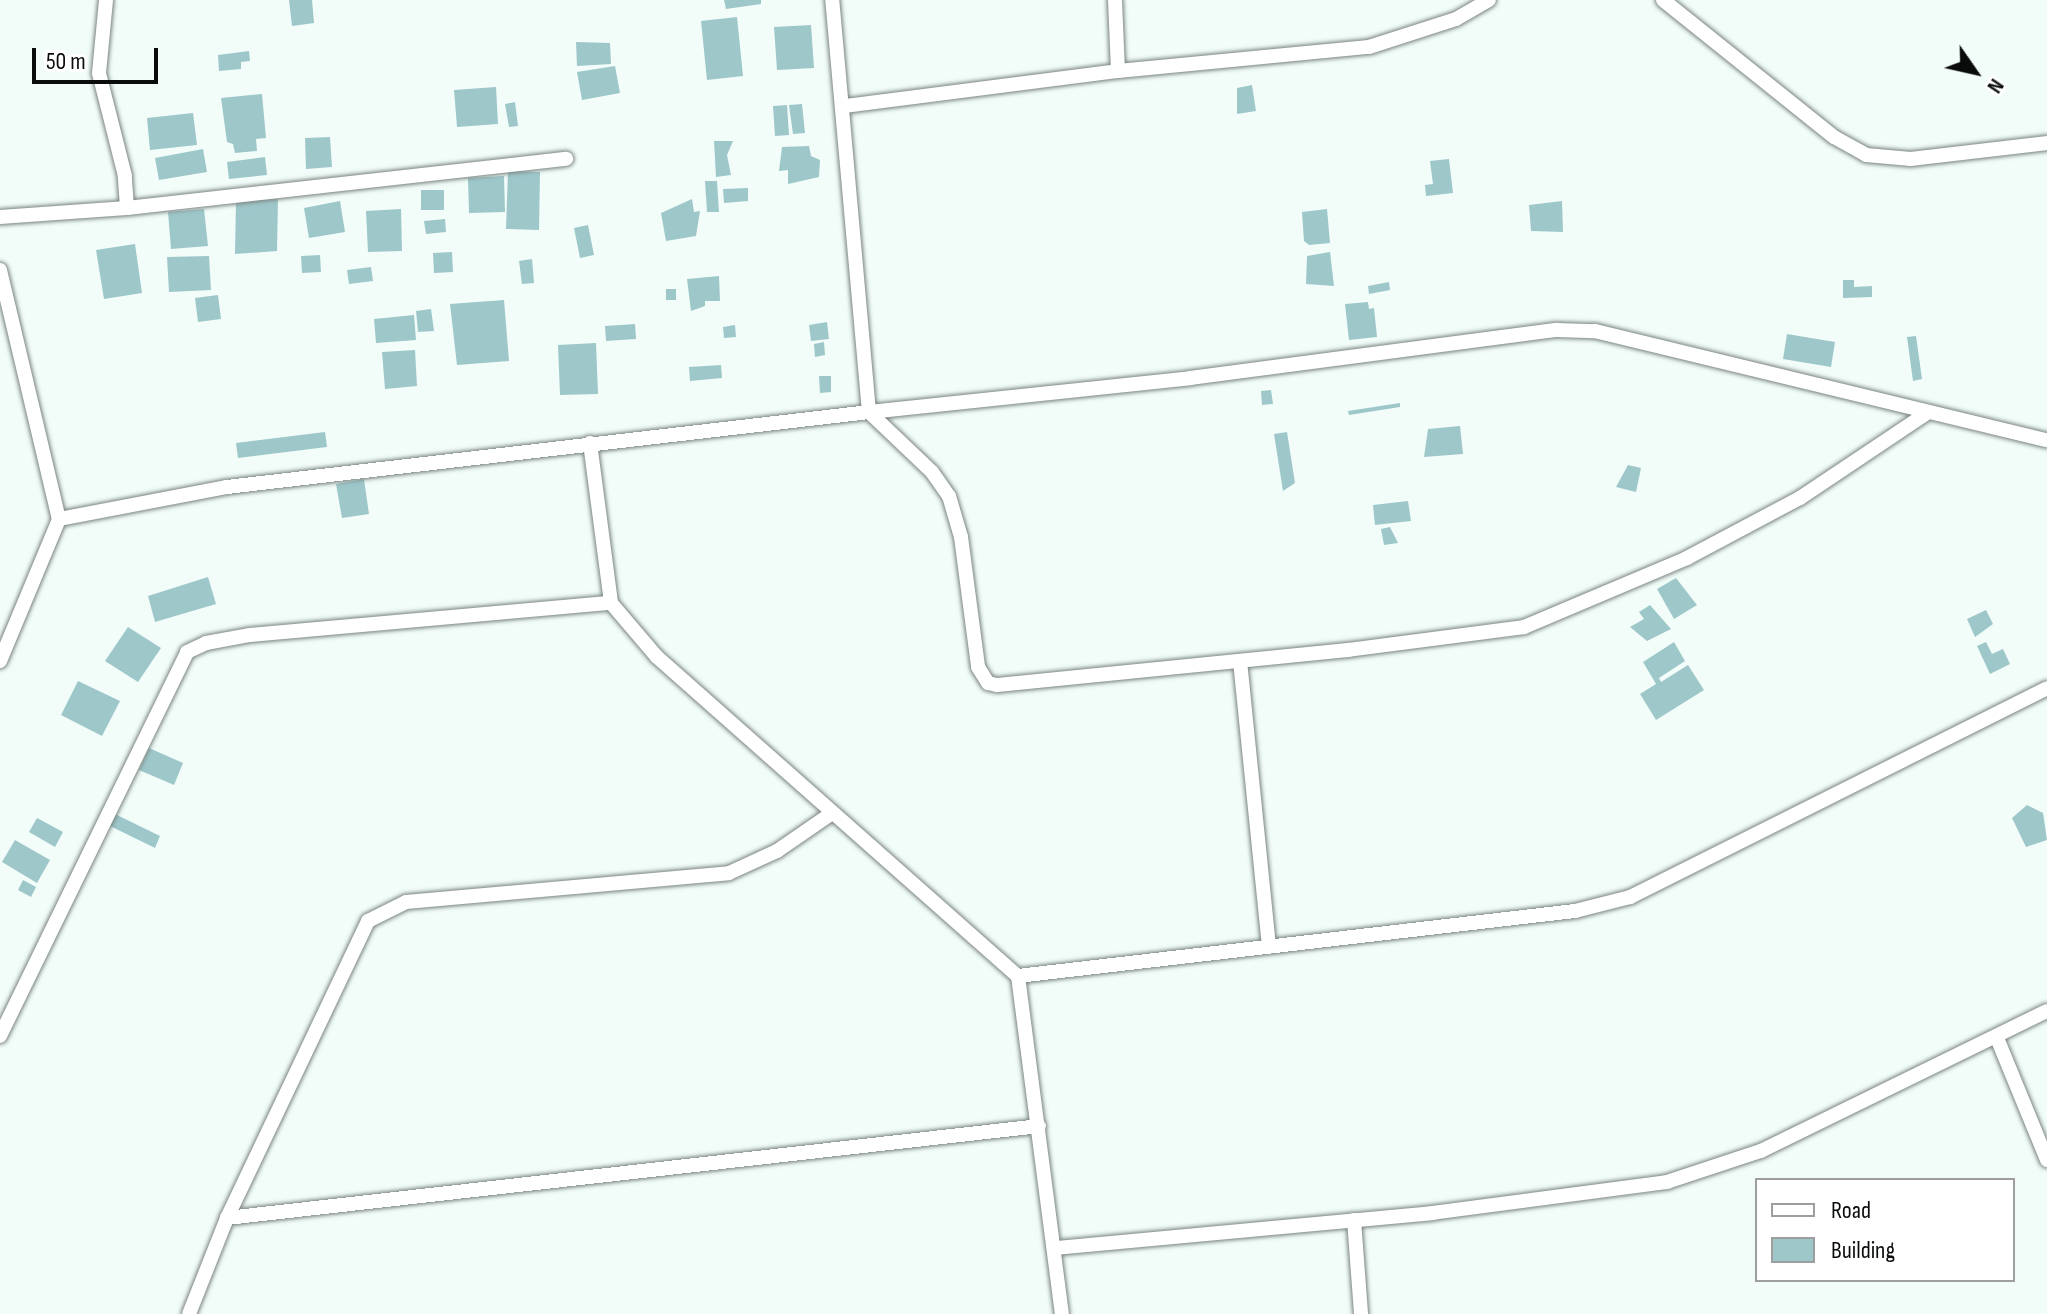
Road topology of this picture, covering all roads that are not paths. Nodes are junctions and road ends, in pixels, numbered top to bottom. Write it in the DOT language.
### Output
graph roads {
  1 [pos="106,0"];
  2 [pos="832,0"];
  3 [pos="1115,0"];
  4 [pos="1489,0"];
  5 [pos="1663,0"];
  6 [pos="1118,71"];
  7 [pos="845,106"];
  8 [pos="2047,143"];
  9 [pos="566,159"];
  10 [pos="127,208"];
  11 [pos="0,217"];
  12 [pos="0,270"];
  13 [pos="869,412"];
  14 [pos="1927,413"];
  15 [pos="2046,442"];
  16 [pos="590,443"];
  17 [pos="59,519"];
  18 [pos="611,603"];
  19 [pos="0,661"];
  20 [pos="1240,661"];
  21 [pos="2047,688"];
  22 [pos="832,813"];
  23 [pos="1269,947"];
  24 [pos="1018,976"];
  25 [pos="2047,1011"];
  26 [pos="0,1036"];
  27 [pos="1997,1038"];
  28 [pos="1039,1126"];
  29 [pos="2047,1160"];
  30 [pos="227,1218"];
  31 [pos="1354,1220"];
  32 [pos="1056,1248"];
  33 [pos="189,1314"];
  34 [pos="1062,1314"];
  35 [pos="1361,1314"];
  1 -- 10 [label="street"];
  2 -- 7 [label="street"];
  3 -- 6 [label="street"];
  4 -- 6 [label="street"];
  5 -- 8 [label="street"];
  6 -- 7 [label="street"];
  7 -- 13 [label="street"];
  9 -- 10 [label="street"];
  10 -- 11 [label="street"];
  12 -- 17 [label="street"];
  13 -- 14 [label="street"];
  13 -- 16 [label="street"];
  13 -- 20 [label="street"];
  14 -- 15 [label="street"];
  14 -- 20 [label="street"];
  16 -- 17 [label="street"];
  16 -- 18 [label="street"];
  17 -- 19 [label="street"];
  18 -- 22 [label="street"];
  18 -- 26 [label="street"];
  20 -- 23 [label="street"];
  21 -- 23 [label="street"];
  22 -- 24 [label="street"];
  22 -- 30 [label="street"];
  23 -- 24 [label="street"];
  24 -- 28 [label="street"];
  25 -- 27 [label="street"];
  27 -- 29 [label="street"];
  27 -- 31 [label="street"];
  28 -- 30 [label="street"];
  28 -- 32 [label="street"];
  30 -- 33 [label="street"];
  31 -- 32 [label="street"];
  31 -- 35 [label="street"];
  32 -- 34 [label="street"];
}
